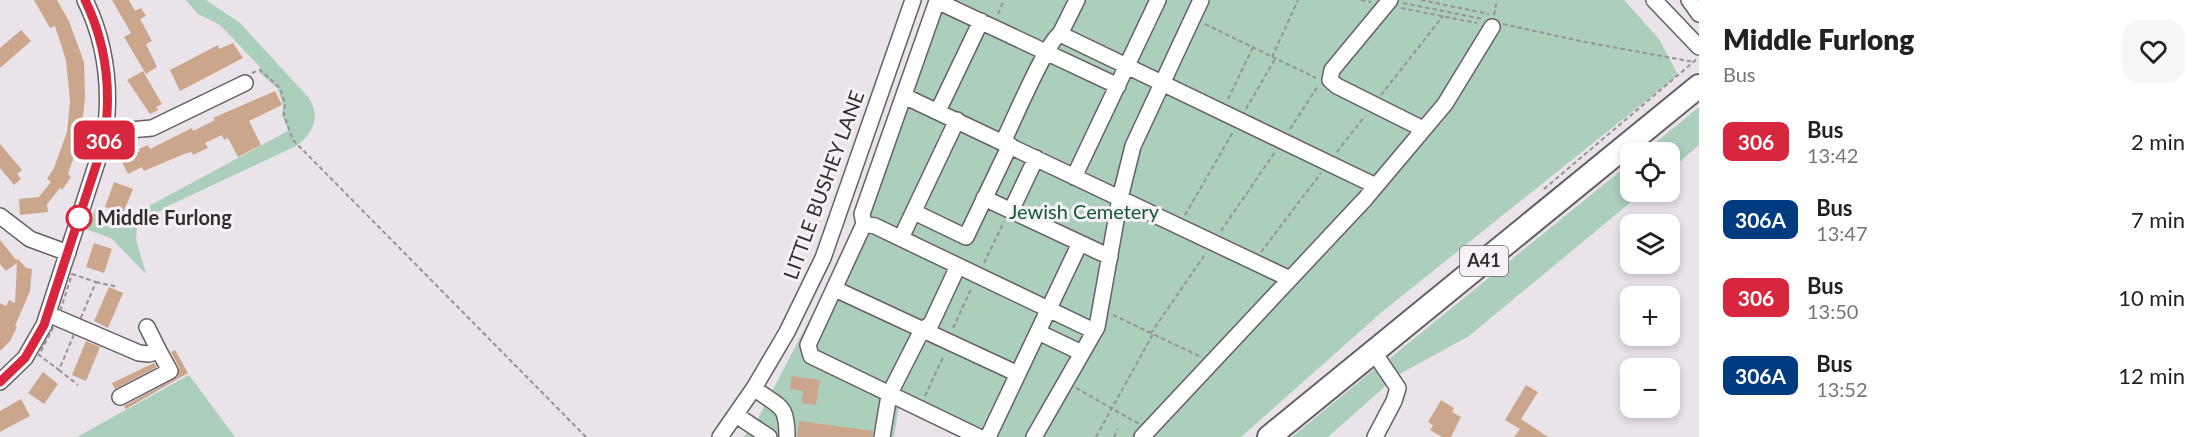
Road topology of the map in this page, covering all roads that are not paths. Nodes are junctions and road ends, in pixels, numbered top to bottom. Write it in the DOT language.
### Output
graph roads {
  1 [pos="85,0"];
  2 [pos="913,0"];
  3 [pos="1077,0"];
  4 [pos="1158,0"];
  5 [pos="1201,0"];
  6 [pos="1654,0"];
  7 [pos="1689,0"];
  8 [pos="1388,2"];
  9 [pos="1699,14"];
  10 [pos="987,23"];
  11 [pos="1494,23"];
  12 [pos="1060,34"];
  13 [pos="1699,47"];
  14 [pos="1047,51"];
  15 [pos="1127,66"];
  16 [pos="245,83"];
  17 [pos="1162,83"];
  18 [pos="1118,86"];
  19 [pos="1699,86"];
  20 [pos="904,96"];
  21 [pos="938,111"];
  22 [pos="957,120"];
  23 [pos="106,128"];
  24 [pos="1423,129"];
  25 [pos="1006,143"];
  26 [pos="1036,158"];
  27 [pos="1074,177"];
  28 [pos="1376,186"];
  29 [pos="984,198"];
  30 [pos="1120,198"];
  31 [pos="1011,211"];
  32 [pos="914,212"];
  33 [pos="0,216"];
  34 [pos="864,224"];
  35 [pos="901,238"];
  36 [pos="1080,243"];
  37 [pos="68,253"];
  38 [pos="1110,257"];
  39 [pos="958,266"];
  40 [pos="1290,279"];
  41 [pos="835,289"];
  42 [pos="1048,309"];
  43 [pos="48,314"];
  44 [pos="147,327"];
  45 [pos="922,330"];
  46 [pos="1094,331"];
  47 [pos="1038,332"];
  48 [pos="159,351"];
  49 [pos="1373,351"];
  50 [pos="1082,353"];
  51 [pos="1018,374"];
  52 [pos="0,382"];
  53 [pos="754,388"];
  54 [pos="889,395"];
  55 [pos="120,397"];
  56 [pos="736,415"];
  57 [pos="1145,433"];
  58 [pos="1276,435"];
  59 [pos="720,437"];
  60 [pos="769,437"];
  61 [pos="787,437"];
  62 [pos="882,437"];
  63 [pos="979,437"];
  64 [pos="988,437"];
  65 [pos="1034,437"];
  66 [pos="1375,437"];
  1 -- 23 [label="street"];
  2 -- 53 [label="street, LITTLE BUSHEY LANE"];
  3 -- 12 [label="street"];
  4 -- 15 [label="street"];
  5 -- 17 [label="street"];
  6 -- 13 [label="street"];
  7 -- 9 [label="street"];
  8 -- 24 [label="street"];
  10 -- 14 [label="street"];
  10 -- 20 [label="street"];
  10 -- 21 [label="street"];
  11 -- 24 [label="street"];
  12 -- 14 [label="street"];
  12 -- 15 [label="street"];
  14 -- 18 [label="street"];
  14 -- 25 [label="street"];
  15 -- 17 [label="street"];
  15 -- 18 [label="street"];
  16 -- 23 [label="street"];
  17 -- 28 [label="street"];
  17 -- 30 [label="street"];
  18 -- 27 [label="street"];
  19 -- 49 [label="highway, A41"];
  20 -- 21 [label="street"];
  20 -- 34 [label="street"];
  21 -- 22 [label="street"];
  22 -- 25 [label="street"];
  22 -- 32 [label="street"];
  23 -- 37 [label="street"];
  24 -- 28 [label="street"];
  25 -- 26 [label="street"];
  25 -- 29 [label="street"];
  26 -- 27 [label="street"];
  26 -- 31 [label="street"];
  27 -- 30 [label="street"];
  28 -- 40 [label="street"];
  29 -- 31 [label="street"];
  29 -- 32 [label="street"];
  30 -- 38 [label="street"];
  30 -- 40 [label="street"];
  31 -- 36 [label="street"];
  32 -- 35 [label="street"];
  33 -- 37 [label="street"];
  34 -- 35 [label="street"];
  34 -- 41 [label="street"];
  35 -- 39 [label="street"];
  36 -- 38 [label="street"];
  36 -- 42 [label="street"];
  37 -- 43 [label="street"];
  38 -- 46 [label="street"];
  39 -- 42 [label="street"];
  39 -- 45 [label="street"];
  40 -- 57 [label="street"];
  41 -- 45 [label="street"];
  41 -- 54 [label="street"];
  42 -- 46 [label="street"];
  42 -- 47 [label="street"];
  43 -- 48 [label="street"];
  43 -- 52 [label="street"];
  44 -- 48 [label="street"];
  45 -- 51 [label="street"];
  45 -- 54 [label="street"];
  46 -- 50 [label="street"];
  47 -- 50 [label="street"];
  47 -- 51 [label="street"];
  48 -- 55 [label="street"];
  49 -- 58 [label="highway, A41"];
  49 -- 66 [label="street"];
  50 -- 65 [label="street"];
  51 -- 64 [label="street"];
  53 -- 56 [label="street, LITTLE BUSHEY LANE"];
  53 -- 61 [label="street"];
  54 -- 62 [label="street"];
  54 -- 63 [label="street"];
  56 -- 59 [label="street, LITTLE BUSHEY LANE"];
  56 -- 60 [label="street"];
}
